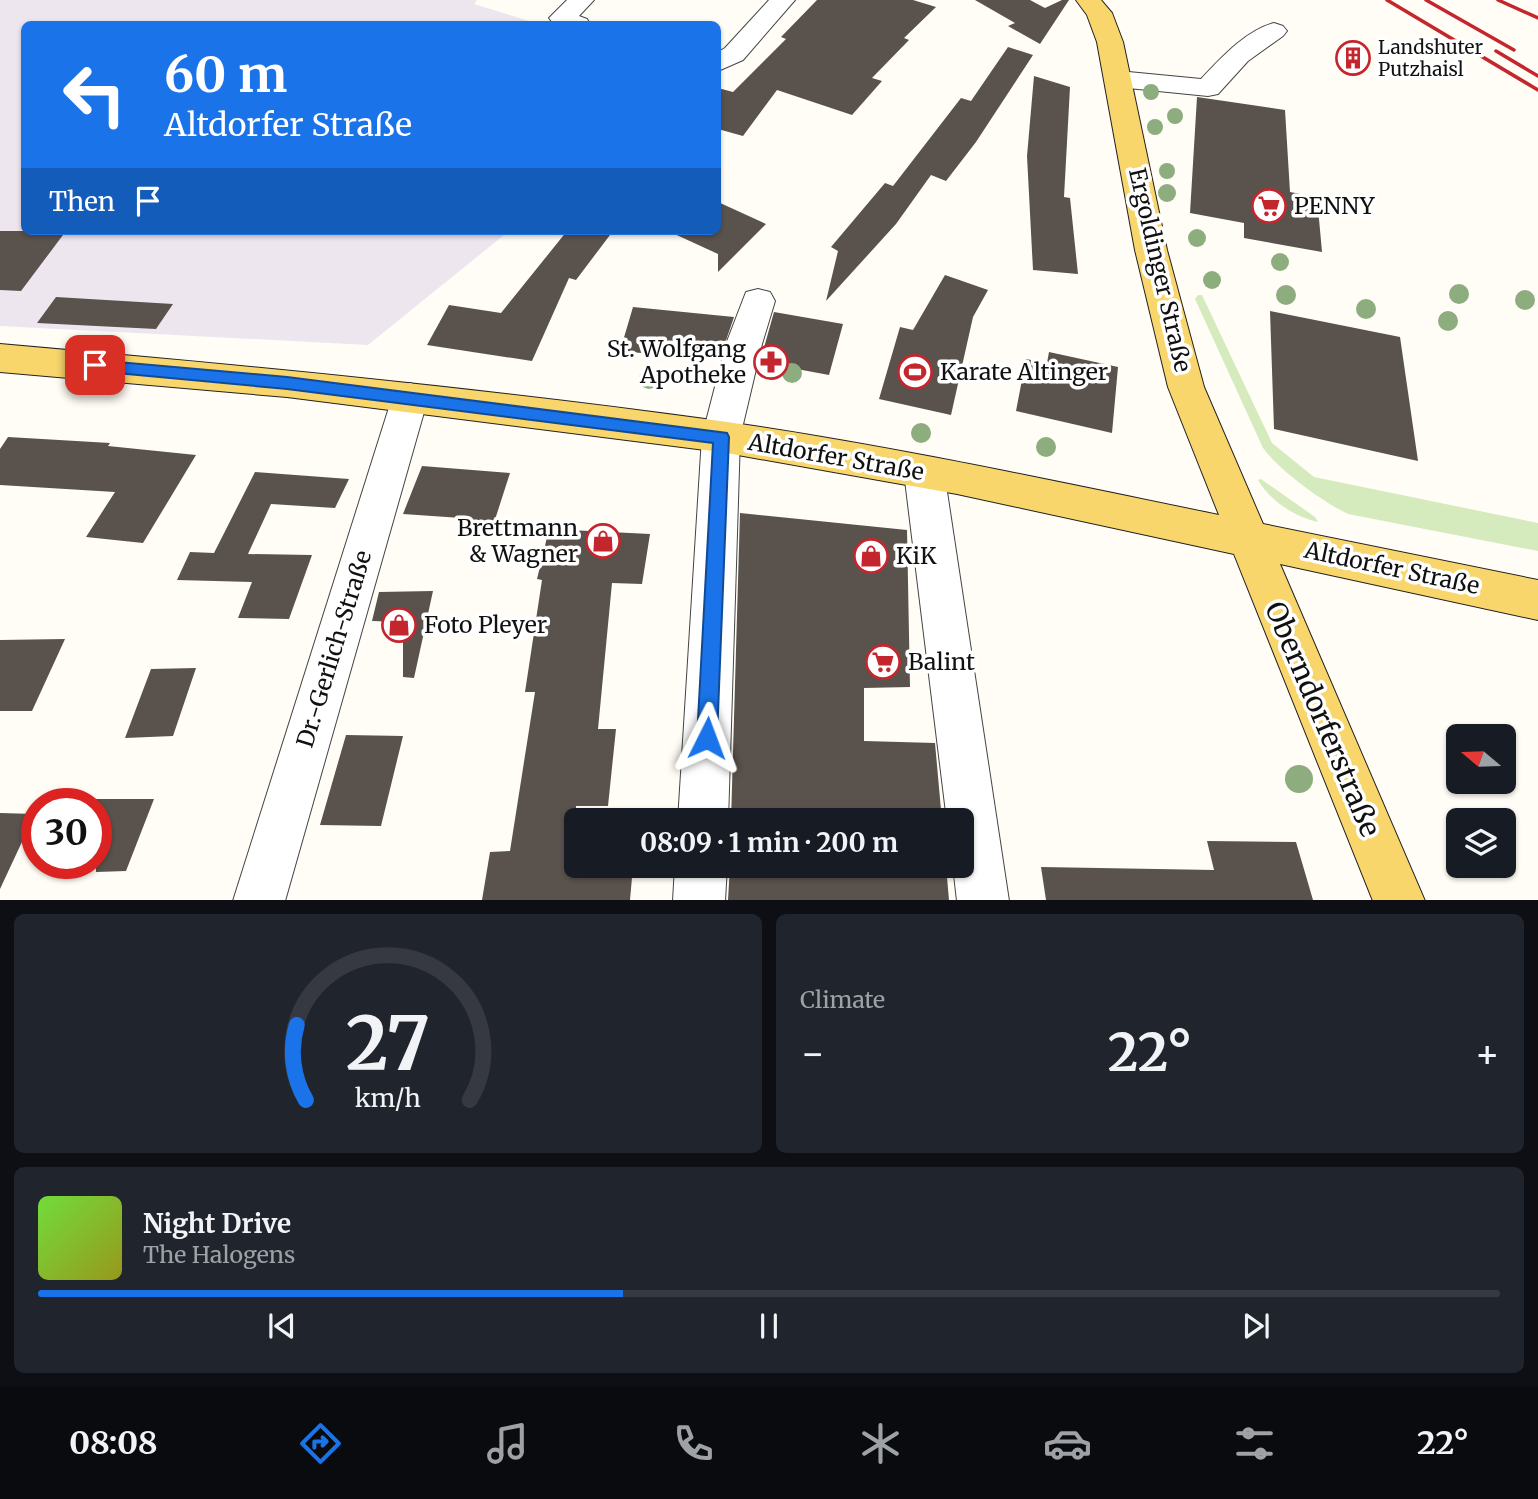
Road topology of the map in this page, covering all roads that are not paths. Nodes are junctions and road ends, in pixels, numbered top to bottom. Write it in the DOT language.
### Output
graph roads {
  1 [pos="582,0"];
  2 [pos="783,0"];
  3 [pos="1088,0"];
  4 [pos="570,21"];
  5 [pos="1274,31"];
  6 [pos="721,61"];
  7 [pos="1118,79"];
  8 [pos="758,301"];
  9 [pos="0,358"];
  10 [pos="410,398"];
  11 [pos="721,437"];
  12 [pos="924,472"];
  13 [pos="1246,537"];
  14 [pos="1538,600"];
  15 [pos="704,808"];
  16 [pos="700,878"];
  17 [pos="260,900"];
  18 [pos="699,900"];
  19 [pos="983,900"];
  20 [pos="1399,900"];
  1 -- 4 [label="street"];
  2 -- 6 [label="street"];
  3 -- 7 [label="main road, Ergoldinger Straße"];
  5 -- 7 [label="street"];
  7 -- 13 [label="main road, Ergoldinger Straße"];
  8 -- 11 [label="street"];
  9 -- 10 [label="main road, Altdorfer Straße"];
  10 -- 11 [label="main road, Altdorfer Straße"];
  10 -- 17 [label="street, Dr.-Gerlich-Straße"];
  11 -- 12 [label="main road, Altdorfer Straße"];
  11 -- 15 [label="street"];
  12 -- 13 [label="main road, Altdorfer Straße"];
  12 -- 19 [label="street"];
  13 -- 14 [label="main road, Altdorfer Straße"];
  13 -- 20 [label="main road, Oberndorferstraße"];
  16 -- 18 [label="street"];
}
